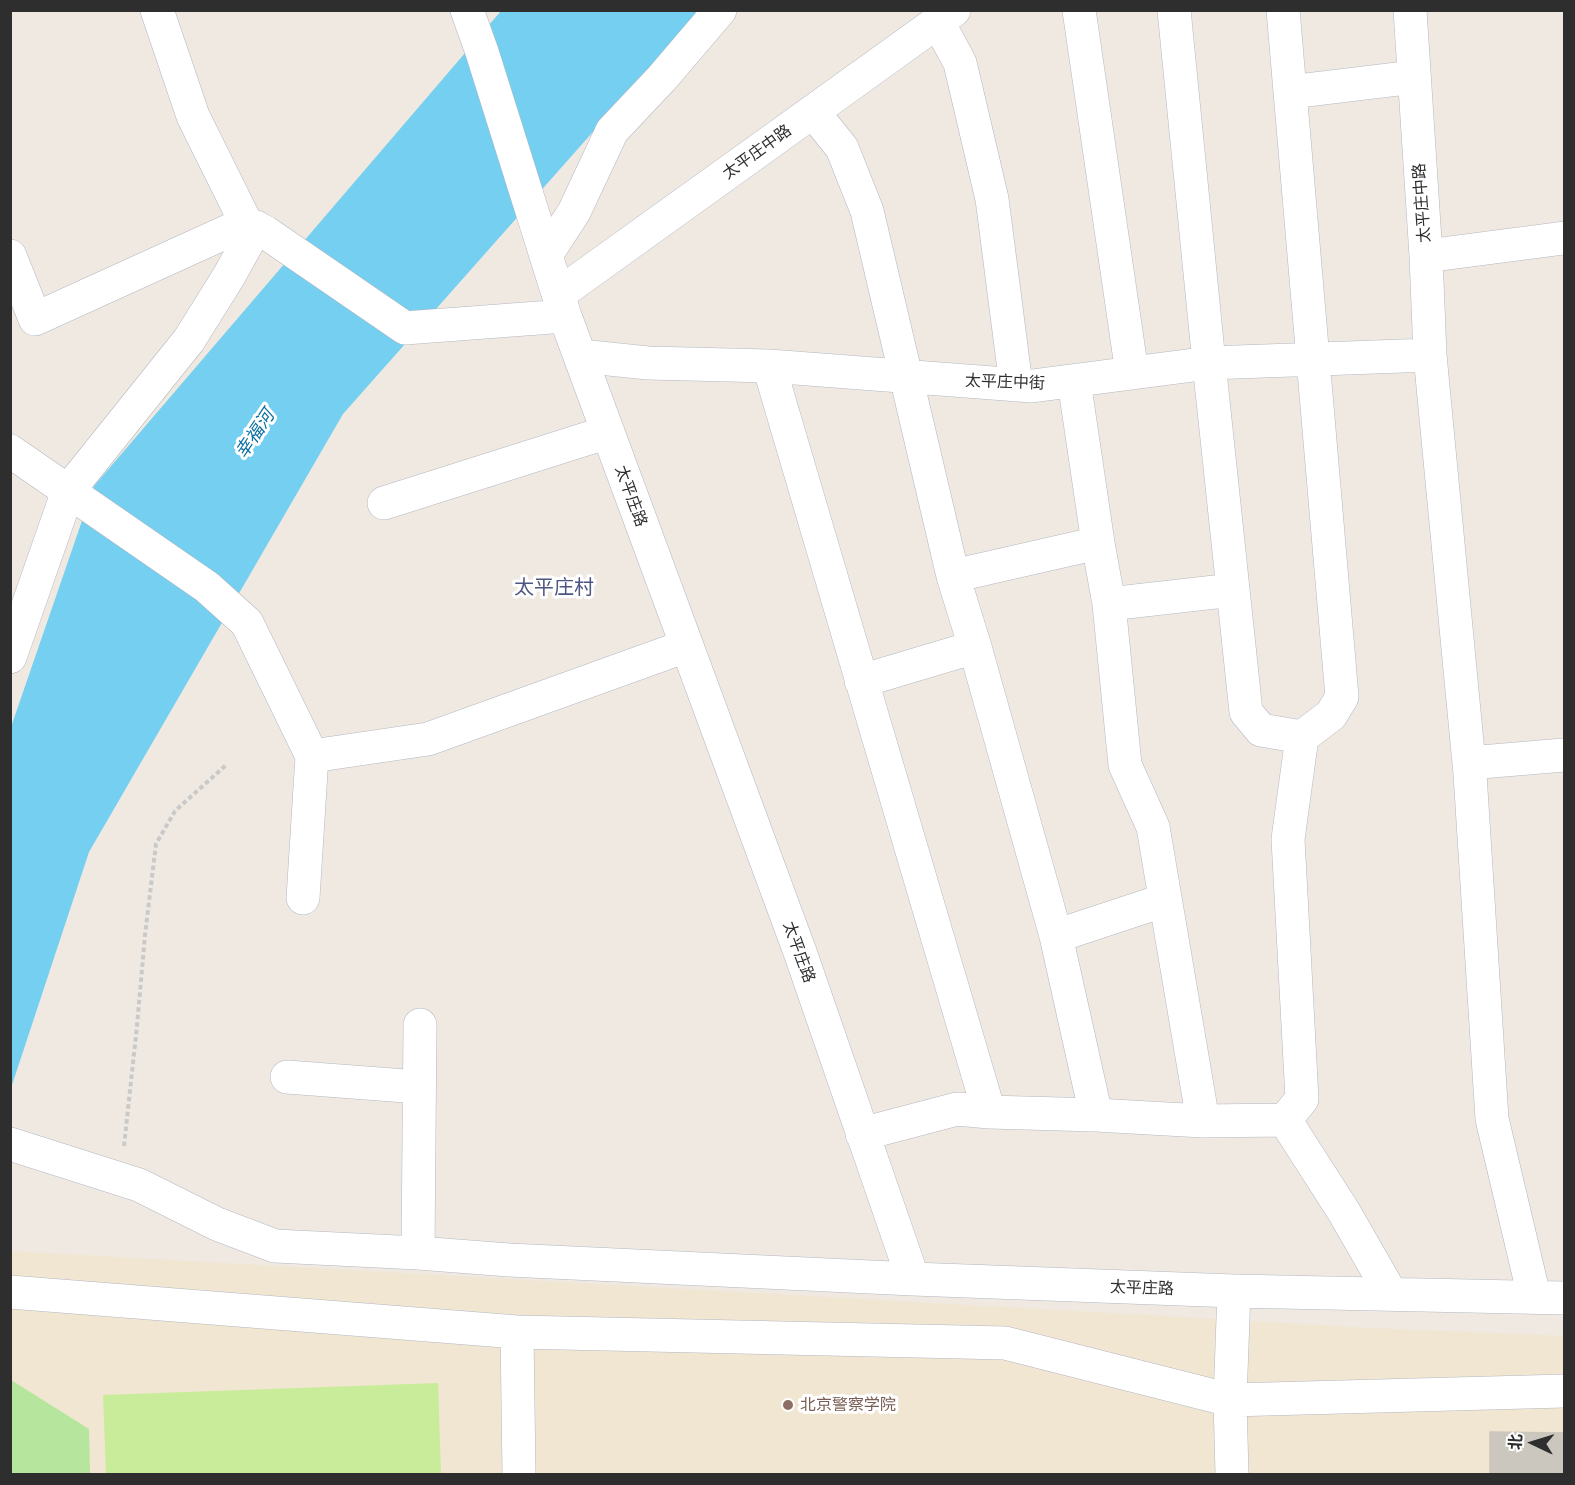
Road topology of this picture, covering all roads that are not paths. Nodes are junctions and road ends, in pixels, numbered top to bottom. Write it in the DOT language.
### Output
graph roads {
  1 [pos="157,10"];
  2 [pos="467,10"];
  3 [pos="720,10"];
  4 [pos="1079,10"];
  5 [pos="1174,10"];
  6 [pos="1283,10"];
  7 [pos="1410,10"];
  8 [pos="946,16"];
  9 [pos="1414,77"];
  10 [pos="1290,92"];
  11 [pos="813,112"];
  12 [pos="256,227"];
  13 [pos="1564,238"];
  14 [pos="546,255"];
  15 [pos="10,256"];
  16 [pos="1426,256"];
  17 [pos="562,305"];
  18 [pos="1430,355"];
  19 [pos="580,356"];
  20 [pos="1312,359"];
  21 [pos="1209,363"];
  22 [pos="769,366"];
  23 [pos="1132,373"];
  24 [pos="906,376"];
  25 [pos="1074,381"];
  26 [pos="1016,385"];
  27 [pos="608,432"];
  28 [pos="10,451"];
  29 [pos="68,491"];
  30 [pos="384,503"];
  31 [pos="1098,543"];
  32 [pos="953,576"];
  33 [pos="1233,590"];
  34 [pos="1109,604"];
  35 [pos="686,646"];
  36 [pos="975,647"];
  37 [pos="10,657"];
  38 [pos="861,681"];
  39 [pos="1302,737"];
  40 [pos="1564,755"];
  41 [pos="312,756"];
  42 [pos="1469,763"];
  43 [pos="303,898"];
  44 [pos="1165,900"];
  45 [pos="1056,936"];
  46 [pos="420,1025"];
  47 [pos="287,1077"];
  48 [pos="419,1087"];
  49 [pos="989,1112"];
  50 [pos="1096,1114"];
  51 [pos="1285,1120"];
  52 [pos="1203,1121"];
  53 [pos="862,1134"];
  54 [pos="10,1144"];
  55 [pos="418,1253"];
  56 [pos="913,1279"];
  57 [pos="1234,1291"];
  58 [pos="10,1292"];
  59 [pos="1391,1294"];
  60 [pos="1549,1297"];
  61 [pos="517,1332"];
  62 [pos="1564,1391"];
  63 [pos="1230,1400"];
  64 [pos="519,1474"];
  65 [pos="1232,1474"];
  1 -- 12 [label="street"];
  2 -- 14 [label="street, 太平庄路"];
  3 -- 14 [label="street"];
  4 -- 23 [label="street"];
  5 -- 21 [label="street"];
  6 -- 10 [label="street"];
  7 -- 9 [label="street, 太平庄中路"];
  8 -- 11 [label="street, 太平庄中路"];
  8 -- 26 [label="street"];
  9 -- 10 [label="street"];
  9 -- 16 [label="street, 太平庄中路"];
  10 -- 20 [label="street"];
  11 -- 17 [label="street, 太平庄中路"];
  11 -- 24 [label="street"];
  12 -- 15 [label="street"];
  12 -- 17 [label="street"];
  12 -- 29 [label="street"];
  13 -- 16 [label="street, 太平庄中路"];
  14 -- 17 [label="street, 太平庄路"];
  16 -- 18 [label="street"];
  17 -- 19 [label="street, 太平庄路"];
  18 -- 20 [label="street, 太平庄中街"];
  18 -- 42 [label="street"];
  19 -- 22 [label="street, 太平庄中街"];
  19 -- 27 [label="street, 太平庄路"];
  20 -- 21 [label="street, 太平庄中街"];
  20 -- 39 [label="street"];
  21 -- 23 [label="street, 太平庄中街"];
  21 -- 33 [label="street"];
  22 -- 24 [label="street, 太平庄中街"];
  22 -- 38 [label="street"];
  23 -- 25 [label="street, 太平庄中街"];
  24 -- 26 [label="street, 太平庄中街"];
  24 -- 32 [label="street"];
  25 -- 26 [label="street, 太平庄中街"];
  25 -- 31 [label="street"];
  27 -- 30 [label="street"];
  27 -- 35 [label="street, 太平庄路"];
  28 -- 29 [label="street"];
  29 -- 37 [label="street"];
  29 -- 41 [label="street"];
  31 -- 32 [label="street"];
  31 -- 34 [label="street"];
  32 -- 36 [label="street"];
  33 -- 34 [label="street"];
  33 -- 39 [label="street"];
  34 -- 44 [label="street"];
  35 -- 41 [label="street"];
  35 -- 53 [label="street, 太平庄路"];
  36 -- 38 [label="street"];
  36 -- 45 [label="street"];
  38 -- 49 [label="street"];
  39 -- 51 [label="street"];
  40 -- 42 [label="street"];
  41 -- 43 [label="street"];
  42 -- 60 [label="street"];
  44 -- 45 [label="street"];
  44 -- 52 [label="street"];
  45 -- 50 [label="street"];
  46 -- 48 [label="street"];
  47 -- 48 [label="street"];
  48 -- 55 [label="street"];
  49 -- 50 [label="street"];
  49 -- 53 [label="street"];
  50 -- 52 [label="street"];
  51 -- 52 [label="street"];
  51 -- 59 [label="street"];
  53 -- 56 [label="street, 太平庄路"];
  54 -- 55 [label="street"];
  55 -- 56 [label="street"];
  56 -- 57 [label="street, 太平庄路"];
  57 -- 59 [label="street, 太平庄路"];
  57 -- 63 [label="street"];
  58 -- 61 [label="street"];
  59 -- 60 [label="street, 太平庄路"];
  61 -- 63 [label="street"];
  61 -- 64 [label="street"];
  62 -- 63 [label="street"];
  63 -- 65 [label="street"];
}
